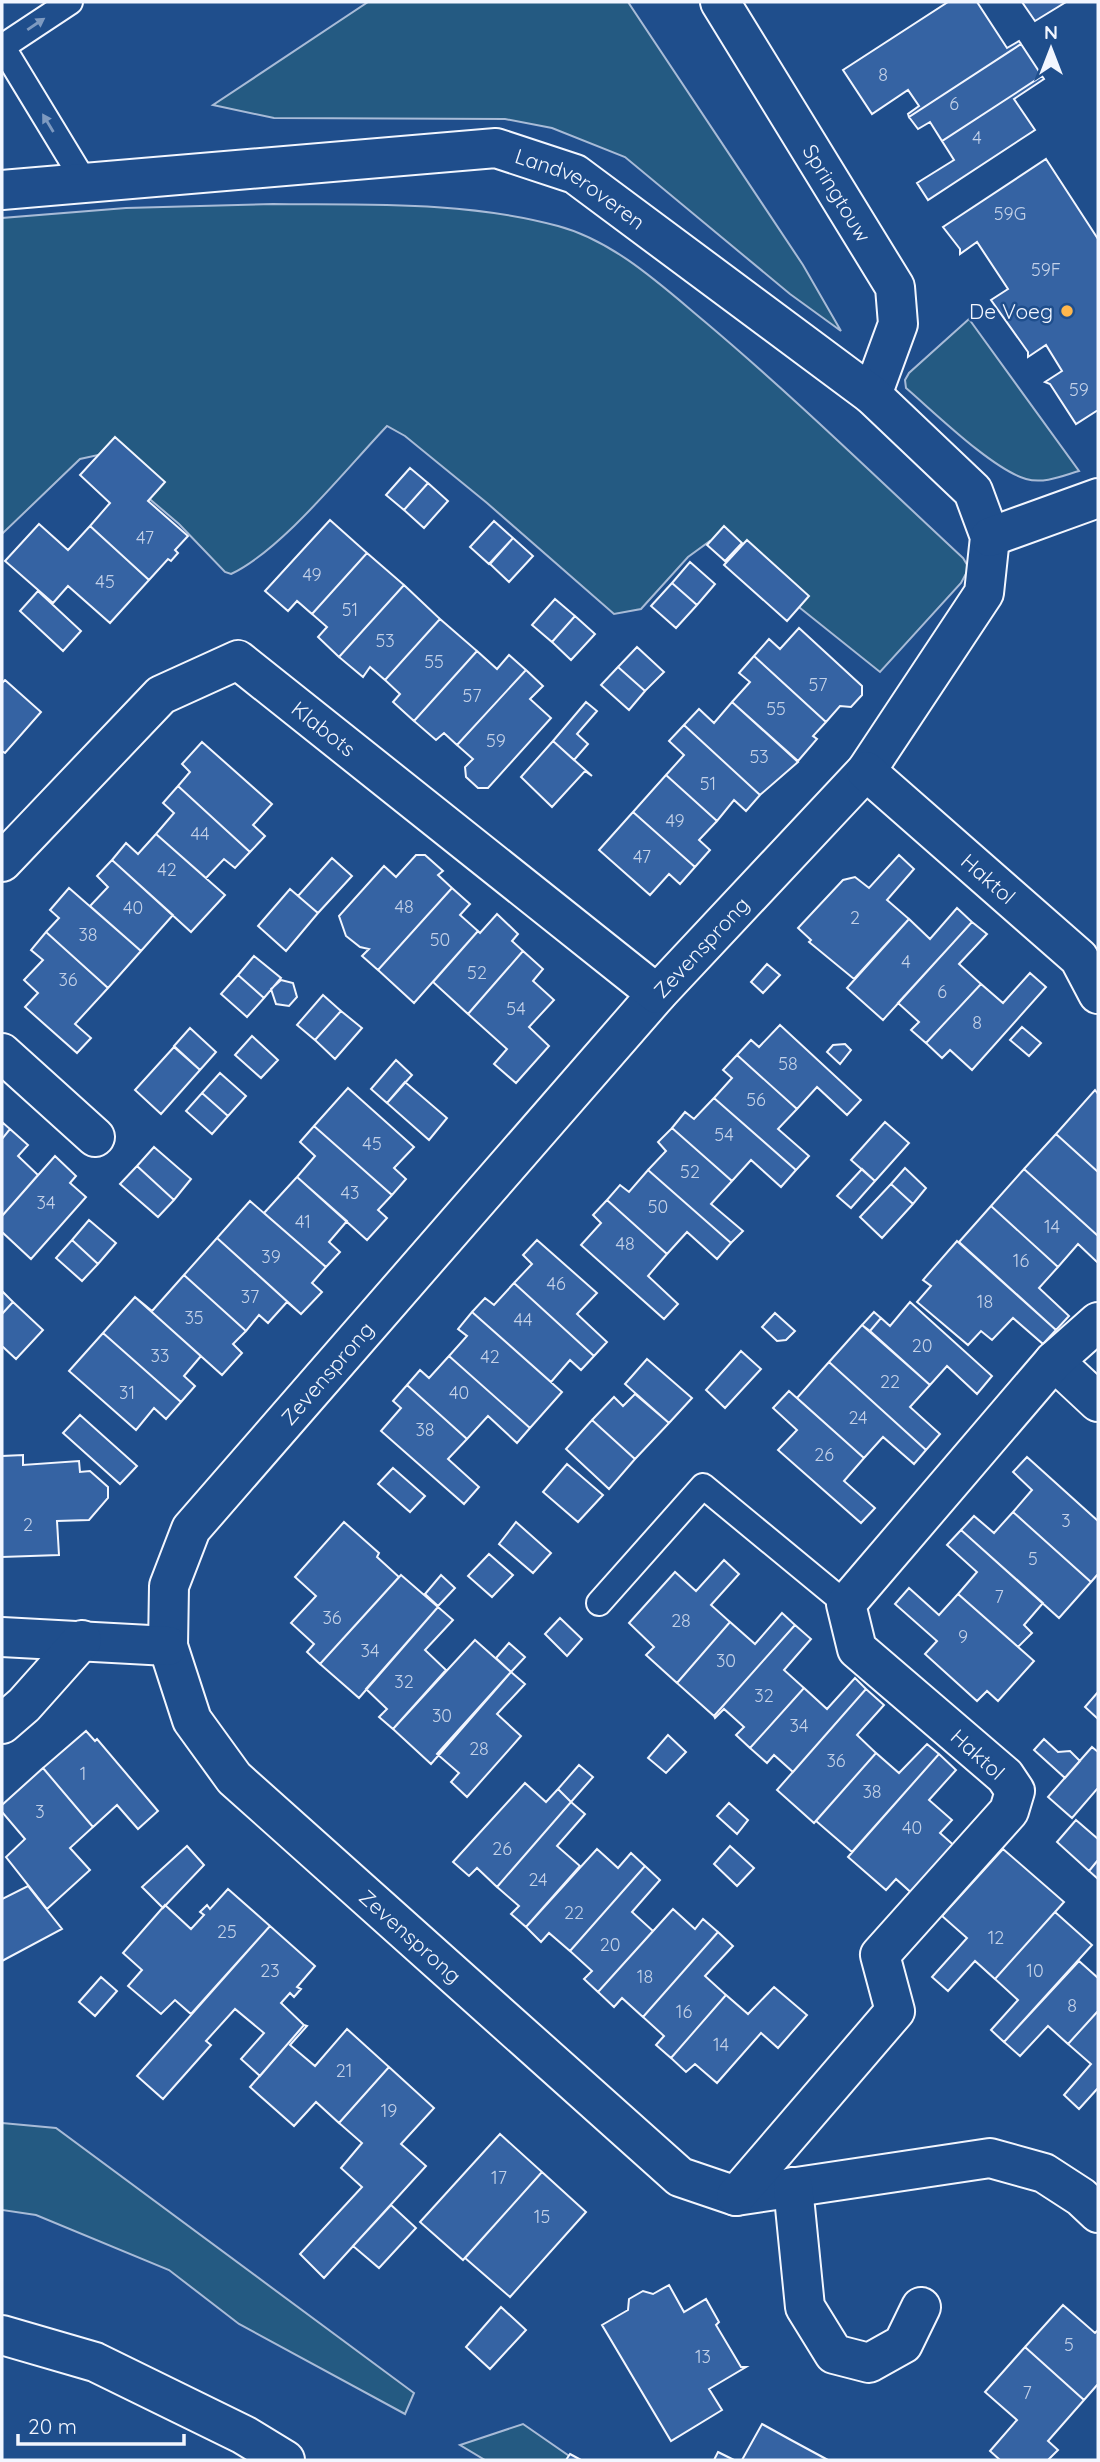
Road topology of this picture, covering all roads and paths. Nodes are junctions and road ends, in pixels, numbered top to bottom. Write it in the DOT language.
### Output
graph roads {
  1 [pos="70,2"];
  2 [pos="720,2"];
  3 [pos="2,47"];
  4 [pos="84,181"];
  5 [pos="2,190"];
  6 [pos="872,394"];
  7 [pos="1098,498"];
  8 [pos="990,537"];
  9 [pos="866,771"];
  10 [pos="2,862"];
  11 [pos="657,994"];
  12 [pos="1098,994"];
  13 [pos="2,1053"];
  14 [pos="95,1137"];
  15 [pos="1098,1322"];
  16 [pos="1054,1361"];
  17 [pos="1098,1402"];
  18 [pos="599,1603"];
  19 [pos="846,1604"];
  20 [pos="2,1637"];
  21 [pos="82,1640"];
  22 [pos="168,1646"];
  23 [pos="2,1724"];
  24 [pos="793,2187"];
  25 [pos="736,2196"];
  26 [pos="1093,2196"];
  27 [pos="921,2307"];
  28 [pos="2,2335"];
  29 [pos="285,2460"];
  3 -- 1 [label="lane, one-way"];
  2 -- 6 [label="street, Springtouw"];
  4 -- 3 [label="lane, one-way"];
  4 -- 5 [label="street, Landveroveren"];
  4 -- 6 [label="street, Landveroveren"];
  6 -- 8 [label="street, Landveroveren"];
  7 -- 8 [label="street"];
  8 -- 9 [label="street, Zevensprong"];
  9 -- 11 [label="street, Zevensprong"];
  9 -- 12 [label="street, Haktol"];
  10 -- 11 [label="street, Klabots"];
  11 -- 22 [label="street, Zevensprong"];
  13 -- 14 [label="street"];
  15 -- 16 [label="street"];
  16 -- 17 [label="street"];
  16 -- 19 [label="street"];
  18 -- 19 [label="lane"];
  19 -- 25 [label="street, Haktol"];
  20 -- 21 [label="street"];
  21 -- 22 [label="street"];
  21 -- 23 [label="street"];
  22 -- 25 [label="street, Zevensprong"];
  24 -- 25 [label="street, Zevensprong"];
  24 -- 26 [label="street, Zevensprong"];
  24 -- 27 [label="street"];
  28 -- 29 [label="street"];
}
